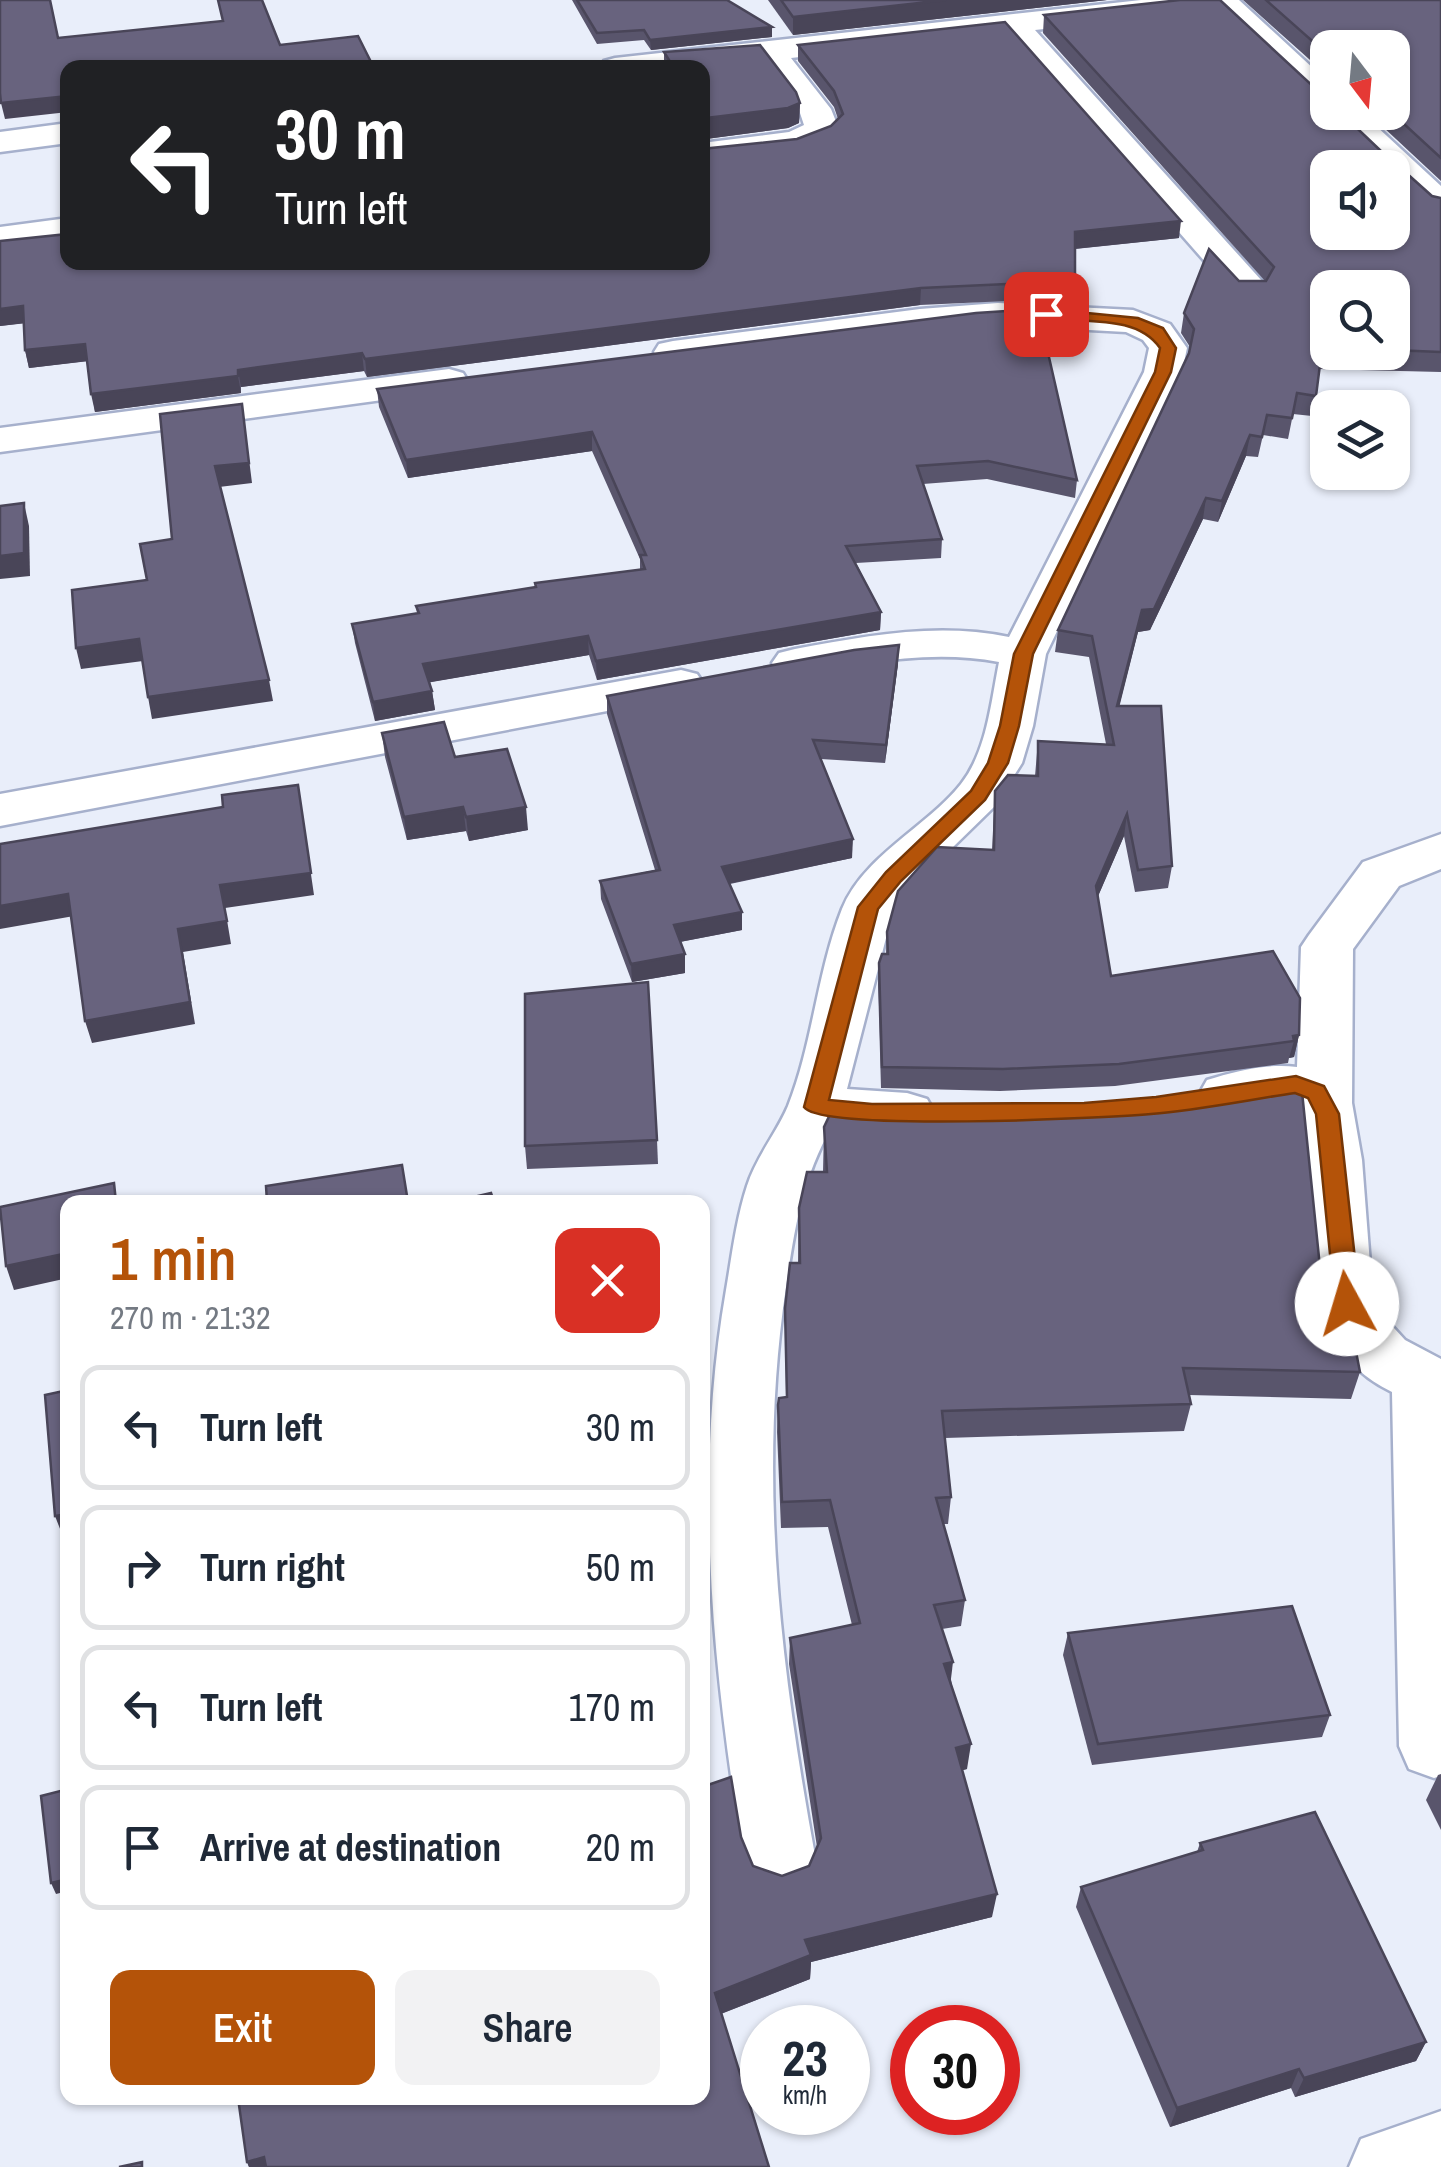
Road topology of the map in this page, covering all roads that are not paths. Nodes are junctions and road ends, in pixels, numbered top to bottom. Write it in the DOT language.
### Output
graph roads {
  1 [pos="1222,0"];
  2 [pos="1074,7"];
  3 [pos="1011,22"];
  4 [pos="768,49"];
  5 [pos="679,60"];
  6 [pos="1310,83"];
  7 [pos="1361,130"];
  8 [pos="60,135"];
  9 [pos="0,142"];
  10 [pos="710,152"];
  11 [pos="1441,205"];
  12 [pos="60,231"];
  13 [pos="0,238"];
  14 [pos="1248,289"];
  15 [pos="626,358"];
  16 [pos="489,376"];
  17 [pos="0,440"];
  18 [pos="1024,654"];
  19 [pos="0,810"];
  20 [pos="1441,850"];
  21 [pos="1176,1102"];
  22 [pos="1324,1104"];
  23 [pos="816,1107"];
  24 [pos="950,1112"];
  25 [pos="1432,1382"];
  26 [pos="1434,1746"];
  27 [pos="780,1861"];
  28 [pos="1441,2151"];
  29 [pos="1390,2167"];
  1 -- 2 [label="street"];
  1 -- 6 [label="street"];
  2 -- 3 [label="street"];
  3 -- 4 [label="street"];
  3 -- 14 [label="street"];
  4 -- 5 [label="street"];
  4 -- 10 [label="street"];
  7 -- 11 [label="street"];
  8 -- 9 [label="street"];
  12 -- 13 [label="street"];
  15 -- 18 [label="street"];
  16 -- 17 [label="street"];
  18 -- 19 [label="street"];
  18 -- 23 [label="street"];
  20 -- 22 [label="street"];
  21 -- 22 [label="street"];
  22 -- 25 [label="street"];
  23 -- 24 [label="street"];
  23 -- 27 [label="street"];
  25 -- 26 [label="street"];
  28 -- 29 [label="street"];
}
